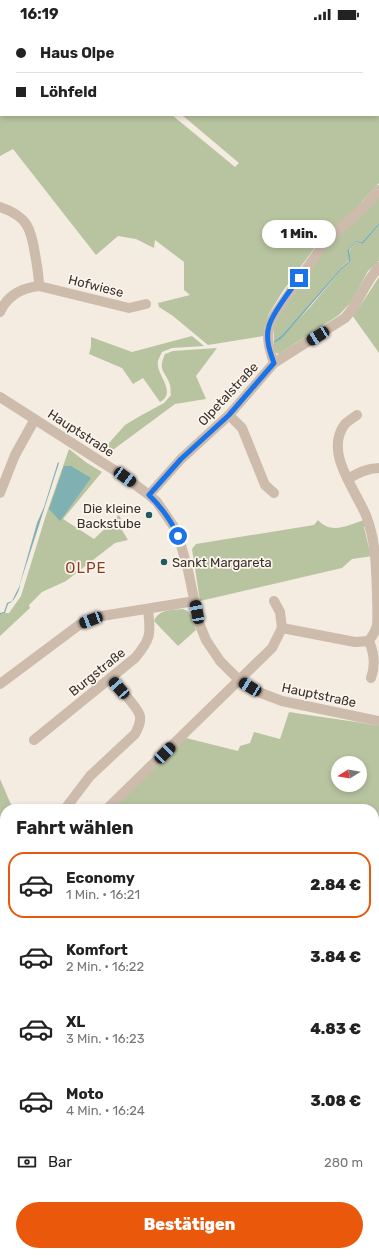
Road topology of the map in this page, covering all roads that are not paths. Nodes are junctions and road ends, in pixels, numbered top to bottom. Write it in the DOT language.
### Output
graph roads {
  1 [pos="379,190"];
  2 [pos="0,207"];
  3 [pos="379,266"];
  4 [pos="39,286"];
  5 [pos="146,304"];
  6 [pos="0,312"];
  7 [pos="274,363"];
  8 [pos="0,397"];
  9 [pos="229,415"];
  10 [pos="357,415"];
  11 [pos="36,419"];
  12 [pos="379,468"];
  13 [pos="348,479"];
  14 [pos="0,492"];
  15 [pos="274,493"];
  16 [pos="149,495"];
  17 [pos="195,601"];
  18 [pos="274,601"];
  19 [pos="148,610"];
  20 [pos="378,615"];
  21 [pos="282,628"];
  22 [pos="369,641"];
  23 [pos="110,678"];
  24 [pos="372,678"];
  25 [pos="239,680"];
  26 [pos="0,684"];
  27 [pos="379,720"];
  28 [pos="34,740"];
  29 [pos="68,804"];
  30 [pos="113,804"];
  1 -- 7 [label="street"];
  2 -- 4 [label="street"];
  3 -- 7 [label="street, Olpetalstraße"];
  4 -- 5 [label="street, Hofwiese"];
  4 -- 6 [label="street, Hofwiese"];
  7 -- 9 [label="street, Olpetalstraße"];
  8 -- 11 [label="street, Hauptstraße"];
  9 -- 15 [label="street"];
  9 -- 16 [label="street, Olpetalstraße"];
  10 -- 13 [label="street"];
  11 -- 14 [label="street"];
  11 -- 16 [label="street, Hauptstraße"];
  12 -- 13 [label="street"];
  13 -- 20 [label="street"];
  16 -- 17 [label="street, Hauptstraße"];
  17 -- 19 [label="street"];
  17 -- 25 [label="street, Hauptstraße"];
  18 -- 21 [label="street"];
  19 -- 23 [label="street, Burgstraße"];
  19 -- 26 [label="street"];
  20 -- 22 [label="street"];
  21 -- 22 [label="street"];
  21 -- 25 [label="street"];
  22 -- 24 [label="street"];
  23 -- 28 [label="street, Burgstraße"];
  23 -- 29 [label="street"];
  25 -- 27 [label="street, Hauptstraße"];
  25 -- 30 [label="street"];
}
